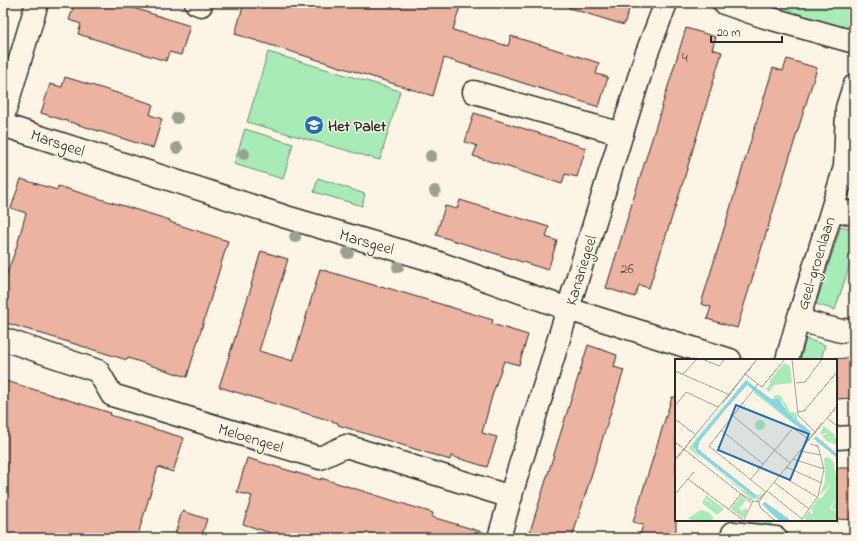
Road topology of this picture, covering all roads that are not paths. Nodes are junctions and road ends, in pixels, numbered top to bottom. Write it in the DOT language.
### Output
graph roads {
  1 [pos="37,3"];
  2 [pos="666,3"];
  3 [pos="724,3"];
  4 [pos="854,42"];
  5 [pos="854,86"];
  6 [pos="474,92"];
  7 [pos="3,117"];
  8 [pos="3,125"];
  9 [pos="622,134"];
  10 [pos="850,160"];
  11 [pos="832,209"];
  12 [pos="854,214"];
  13 [pos="568,309"];
  14 [pos="798,320"];
  15 [pos="854,329"];
  16 [pos="3,339"];
  17 [pos="727,359"];
  18 [pos="787,359"];
  19 [pos="854,436"];
  20 [pos="837,438"];
  21 [pos="511,497"];
  22 [pos="734,530"];
  23 [pos="499,538"];
  24 [pos="776,538"];
  1 -- 7 [label="street"];
  2 -- 9 [label="street, Kanariegeel"];
  3 -- 4 [label="street"];
  5 -- 10 [label="street, Geel-groenlaan"];
  6 -- 9 [label="street"];
  8 -- 13 [label="street, Marsgeel"];
  9 -- 13 [label="street, Kanariegeel"];
  10 -- 11 [label="street, Geel-groenlaan"];
  11 -- 12 [label="street"];
  11 -- 14 [label="street, Geel-groenlaan"];
  13 -- 17 [label="street, Marsgeel"];
  13 -- 21 [label="street, Kanariegeel"];
  14 -- 15 [label="street"];
  14 -- 18 [label="street, Geel-groenlaan"];
  16 -- 21 [label="street, Meloengeel"];
  19 -- 20 [label="street"];
  21 -- 23 [label="street, Kanariegeel"];
  22 -- 24 [label="street"];
}
